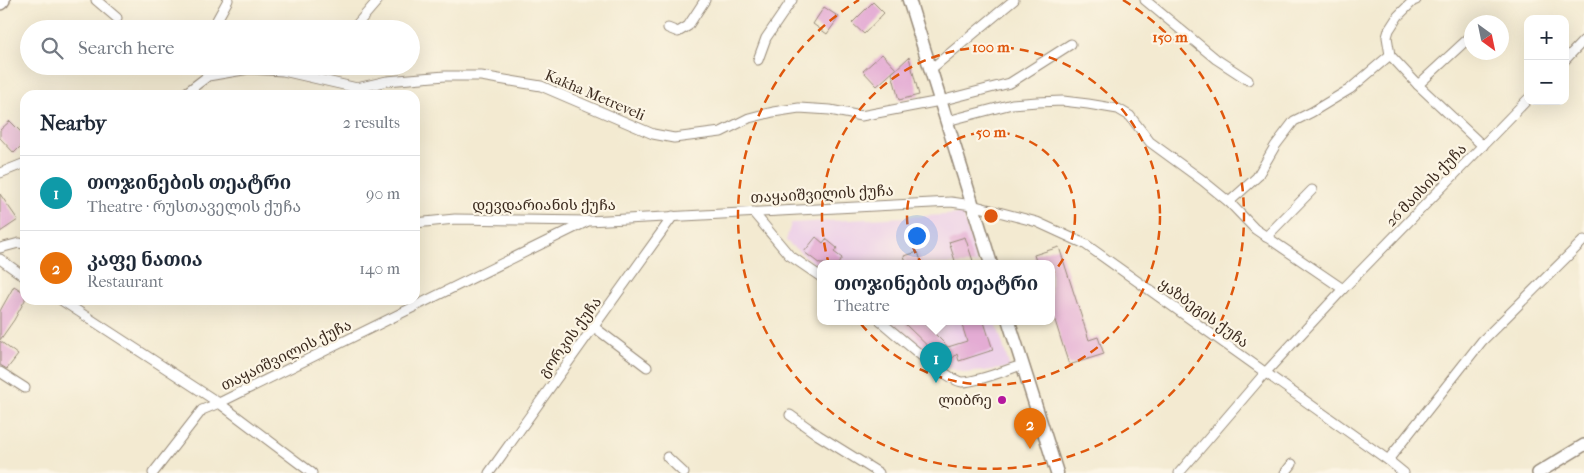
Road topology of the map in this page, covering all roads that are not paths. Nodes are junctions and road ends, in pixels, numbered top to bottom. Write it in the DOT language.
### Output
graph roads {
  1 [pos="96,0"];
  2 [pos="228,0"];
  3 [pos="378,0"];
  4 [pos="705,0"];
  5 [pos="792,0"];
  6 [pos="909,0"];
  7 [pos="1014,0"];
  8 [pos="1145,0"];
  9 [pos="1416,0"];
  10 [pos="117,18"];
  11 [pos="217,20"];
  12 [pos="361,20"];
  13 [pos="668,28"];
  14 [pos="1584,40"];
  15 [pos="1464,43"];
  16 [pos="1071,44"];
  17 [pos="1390,55"];
  18 [pos="1569,56"];
  19 [pos="758,60"];
  20 [pos="930,69"];
  21 [pos="214,75"];
  22 [pos="300,75"];
  23 [pos="208,76"];
  24 [pos="1248,80"];
  25 [pos="1418,85"];
  26 [pos="190,90"];
  27 [pos="940,101"];
  28 [pos="1524,103"];
  29 [pos="947,121"];
  30 [pos="1483,146"];
  31 [pos="20,165"];
  32 [pos="0,173"];
  33 [pos="1312,190"];
  34 [pos="1229,202"];
  35 [pos="972,205"];
  36 [pos="753,212"];
  37 [pos="673,216"];
  38 [pos="588,221"];
  39 [pos="420,222"];
  40 [pos="1266,237"];
  41 [pos="1584,240"];
  42 [pos="20,244"];
  43 [pos="0,248"];
  44 [pos="0,259"];
  45 [pos="990,260"];
  46 [pos="20,273"];
  47 [pos="817,274"];
  48 [pos="1343,289"];
  49 [pos="420,304"];
  50 [pos="69,305"];
  51 [pos="418,305"];
  52 [pos="885,325"];
  53 [pos="1010,325"];
  54 [pos="594,327"];
  55 [pos="1022,365"];
  56 [pos="647,367"];
  57 [pos="0,372"];
  58 [pos="1265,373"];
  59 [pos="25,388"];
  60 [pos="219,403"];
  61 [pos="790,415"];
  62 [pos="1584,445"];
  63 [pos="667,457"];
  64 [pos="1388,460"];
  65 [pos="1292,464"];
  66 [pos="153,473"];
  67 [pos="312,473"];
  68 [pos="489,473"];
  69 [pos="684,473"];
  70 [pos="879,473"];
  71 [pos="1057,473"];
  72 [pos="1178,473"];
  73 [pos="1286,473"];
  74 [pos="1404,473"];
  75 [pos="1538,473"];
  1 -- 10 [label="street"];
  2 -- 11 [label="street"];
  3 -- 12 [label="street"];
  4 -- 13 [label="street"];
  5 -- 19 [label="street"];
  6 -- 20 [label="main road"];
  7 -- 20 [label="street"];
  8 -- 24 [label="street"];
  9 -- 17 [label="street"];
  14 -- 18 [label="street"];
  15 -- 25 [label="street"];
  16 -- 27 [label="street, Kakha Metreveli"];
  17 -- 25 [label="street"];
  17 -- 34 [label="street"];
  20 -- 27 [label="main road"];
  21 -- 23 [label="street, Kakha Metreveli"];
  22 -- 27 [label="street, Kakha Metreveli"];
  23 -- 26 [label="street, Kakha Metreveli"];
  25 -- 30 [label="street"];
  27 -- 29 [label="main road"];
  28 -- 30 [label="street, 26 მაისის ქუჩა"];
  29 -- 34 [label="street"];
  29 -- 35 [label="main road"];
  30 -- 48 [label="street, 26 მაისის ქუჩა"];
  31 -- 32 [label="street"];
  33 -- 40 [label="street"];
  34 -- 40 [label="street"];
  35 -- 36 [label="street, თაყაიშვილის ქუჩა"];
  35 -- 45 [label="main road"];
  35 -- 58 [label="street, ყაზბეგის ქუჩა"];
  36 -- 37 [label="street, თაყაიშვილის ქუჩა"];
  36 -- 47 [label="street"];
  37 -- 38 [label="street, დევდარიანის ქუჩა"];
  37 -- 54 [label="street, გორკის ქუჩა"];
  38 -- 39 [label="street, დევდარიანის ქუჩა"];
  38 -- 49 [label="street, თაყაიშვილის ქუჩა"];
  40 -- 48 [label="street"];
  41 -- 64 [label="street"];
  42 -- 43 [label="street"];
  44 -- 46 [label="street"];
  48 -- 58 [label="street, 26 მაისის ქუჩა"];
  50 -- 60 [label="street"];
  51 -- 60 [label="street, თაყაიშვილის ქუჩა"];
  52 -- 55 [label="street"];
  53 -- 55 [label="main road"];
  54 -- 56 [label="street"];
  54 -- 68 [label="street, გორკის ქუჩა"];
  55 -- 71 [label="main road"];
  57 -- 59 [label="street"];
  58 -- 64 [label="street, ყაზბეგის ქუჩა"];
  58 -- 72 [label="street, 26 მაისის ქუჩა"];
  60 -- 66 [label="street, თაყაიშვილის ქუჩა"];
  60 -- 67 [label="street"];
  61 -- 70 [label="street"];
  62 -- 75 [label="street"];
  63 -- 69 [label="street"];
  64 -- 74 [label="street, ყაზბეგის ქუჩა"];
  65 -- 73 [label="street"];
}
